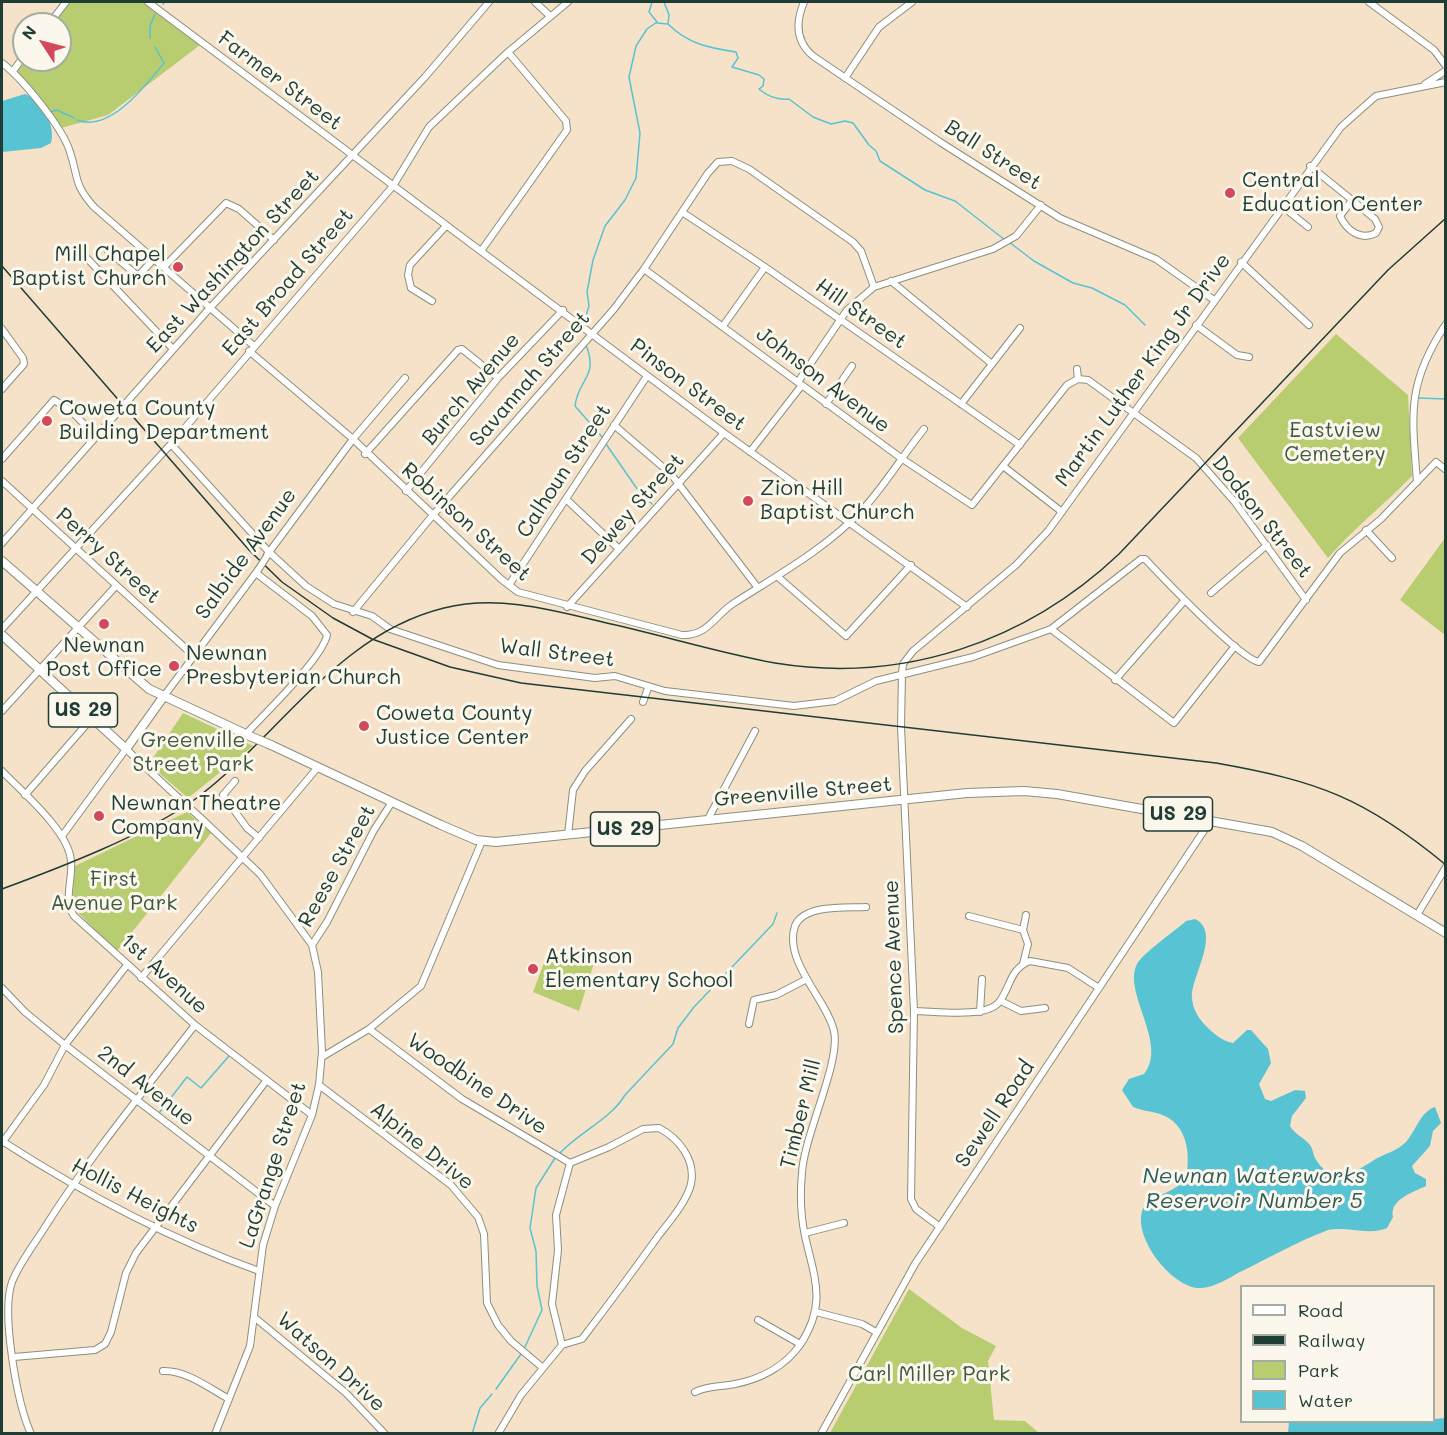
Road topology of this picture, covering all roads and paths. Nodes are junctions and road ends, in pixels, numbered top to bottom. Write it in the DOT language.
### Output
graph roads {
  1 [pos="148,2"];
  2 [pos="489,2"];
  3 [pos="535,2"];
  4 [pos="568,2"];
  5 [pos="804,2"];
  6 [pos="912,2"];
  7 [pos="1370,2"];
  8 [pos="550,16"];
  9 [pos="1434,50"];
  10 [pos="508,51"];
  11 [pos="1446,54"];
  12 [pos="1445,70"];
  13 [pos="14,72"];
  14 [pos="845,78"];
  15 [pos="1446,82"];
  16 [pos="1407,89"];
  17 [pos="352,156"];
  18 [pos="1311,166"];
  19 [pos="393,186"];
  20 [pos="1352,200"];
  21 [pos="1041,205"];
  22 [pos="1282,206"];
  23 [pos="682,212"];
  24 [pos="446,226"];
  25 [pos="1308,227"];
  26 [pos="274,240"];
  27 [pos="481,250"];
  28 [pos="108,251"];
  29 [pos="83,254"];
  30 [pos="154,259"];
  31 [pos="1240,262"];
  32 [pos="164,267"];
  33 [pos="765,267"];
  34 [pos="644,269"];
  35 [pos="891,280"];
  36 [pos="874,287"];
  37 [pos="1214,300"];
  38 [pos="432,301"];
  39 [pos="209,309"];
  40 [pos="563,310"];
  41 [pos="840,321"];
  42 [pos="1446,324"];
  43 [pos="1196,325"];
  44 [pos="1309,325"];
  45 [pos="723,326"];
  46 [pos="1020,328"];
  47 [pos="2,329"];
  48 [pos="592,334"];
  49 [pos="173,349"];
  50 [pos="252,349"];
  51 [pos="1248,357"];
  52 [pos="992,364"];
  53 [pos="852,366"];
  54 [pos="1077,369"];
  55 [pos="647,376"];
  56 [pos="405,378"];
  57 [pos="498,378"];
  58 [pos="1078,379"];
  59 [pos="800,384"];
  60 [pos="2,389"];
  61 [pos="826,404"];
  62 [pos="961,404"];
  63 [pos="1134,412"];
  64 [pos="615,425"];
  65 [pos="924,429"];
  66 [pos="724,433"];
  67 [pos="96,436"];
  68 [pos="353,439"];
  69 [pos="171,444"];
  70 [pos="1020,445"];
  71 [pos="750,452"];
  72 [pos="365,454"];
  73 [pos="901,458"];
  74 [pos="2,459"];
  75 [pos="1003,466"];
  76 [pos="1446,470"];
  77 [pos="2,481"];
  78 [pos="1417,482"];
  79 [pos="677,483"];
  80 [pos="406,491"];
  81 [pos="566,499"];
  82 [pos="32,510"];
  83 [pos="1062,512"];
  84 [pos="433,515"];
  85 [pos="849,522"];
  86 [pos="1366,530"];
  87 [pos="2,543"];
  88 [pos="1267,545"];
  89 [pos="73,548"];
  90 [pos="618,548"];
  91 [pos="268,554"];
  92 [pos="1392,558"];
  93 [pos="2,561"];
  94 [pos="910,565"];
  95 [pos="257,571"];
  96 [pos="778,577"];
  97 [pos="509,585"];
  98 [pos="116,586"];
  99 [pos="758,588"];
  100 [pos="36,591"];
  101 [pos="1210,593"];
  102 [pos="1185,600"];
  103 [pos="1306,600"];
  104 [pos="567,607"];
  105 [pos="967,607"];
  106 [pos="353,612"];
  107 [pos="77,627"];
  108 [pos="2,629"];
  109 [pos="1051,629"];
  110 [pos="2,635"];
  111 [pos="1235,645"];
  112 [pos="194,656"];
  113 [pos="39,670"];
  114 [pos="902,673"];
  115 [pos="1115,681"];
  116 [pos="648,687"];
  117 [pos="162,700"];
  118 [pos="643,702"];
  119 [pos="2,711"];
  120 [pos="92,718"];
  121 [pos="631,719"];
  122 [pos="755,731"];
  123 [pos="249,736"];
  124 [pos="126,749"];
  125 [pos="318,767"];
  126 [pos="2,771"];
  127 [pos="235,781"];
  128 [pos="25,795"];
  129 [pos="905,800"];
  130 [pos="392,801"];
  131 [pos="708,819"];
  132 [pos="1211,820"];
  133 [pos="568,835"];
  134 [pos="62,836"];
  135 [pos="259,838"];
  136 [pos="482,841"];
  137 [pos="243,857"];
  138 [pos="1446,867"];
  139 [pos="866,907"];
  140 [pos="1026,915"];
  141 [pos="1417,915"];
  142 [pos="969,916"];
  143 [pos="1023,930"];
  144 [pos="1446,933"];
  145 [pos="312,945"];
  146 [pos="1023,964"];
  147 [pos="127,965"];
  148 [pos="141,978"];
  149 [pos="807,979"];
  150 [pos="982,979"];
  151 [pos="2,988"];
  152 [pos="1099,988"];
  153 [pos="1001,1000"];
  154 [pos="1045,1008"];
  155 [pos="914,1011"];
  156 [pos="980,1012"];
  157 [pos="749,1024"];
  158 [pos="195,1025"];
  159 [pos="369,1029"];
  160 [pos="65,1045"];
  161 [pos="322,1057"];
  162 [pos="266,1081"];
  163 [pos="319,1086"];
  164 [pos="137,1100"];
  165 [pos="312,1115"];
  166 [pos="2,1142"];
  167 [pos="208,1156"];
  168 [pos="570,1163"];
  169 [pos="72,1185"];
  170 [pos="275,1206"];
  171 [pos="844,1223"];
  172 [pos="940,1227"];
  173 [pos="154,1228"];
  174 [pos="805,1233"];
  175 [pos="259,1271"];
  176 [pos="816,1312"];
  177 [pos="254,1317"];
  178 [pos="758,1320"];
  179 [pos="876,1332"];
  180 [pos="800,1344"];
  181 [pos="562,1345"];
  182 [pos="14,1357"];
  183 [pos="543,1368"];
  184 [pos="163,1371"];
  185 [pos="695,1392"];
  186 [pos="229,1399"];
  187 [pos="31,1434"];
  188 [pos="215,1434"];
  189 [pos="385,1434"];
  190 [pos="498,1434"];
  191 [pos="821,1434"];
  1 -- 17 [label="street, Farmer Street"];
  2 -- 17 [label="street, East Washington Street"];
  3 -- 8 [label="street"];
  4 -- 8 [label="street, East Broad Street"];
  5 -- 14 [label="street, Ball Street"];
  6 -- 14 [label="street"];
  7 -- 9 [label="street"];
  8 -- 10 [label="street, East Broad Street"];
  9 -- 11 [label="street"];
  9 -- 12 [label="street"];
  10 -- 19 [label="street, East Broad Street"];
  10 -- 27 [label="street"];
  12 -- 16 [label="street, Martin Luther King Jr Drive"];
  13 -- 30 [label="street, Robinson Street"];
  14 -- 21 [label="street, Ball Street"];
  15 -- 16 [label="street, Martin Luther King Jr Drive"];
  16 -- 18 [label="street, Martin Luther King Jr Drive"];
  17 -- 19 [label="street, Farmer Street"];
  17 -- 26 [label="street, East Washington Street"];
  18 -- 20 [label="street"];
  18 -- 22 [label="street, Martin Luther King Jr Drive"];
  19 -- 24 [label="street, Pinson Street"];
  19 -- 50 [label="street, East Broad Street"];
  20 -- 20 [label="street"];
  21 -- 35 [label="street"];
  21 -- 37 [label="street, Ball Street"];
  22 -- 25 [label="street"];
  22 -- 31 [label="street, Martin Luther King Jr Drive"];
  23 -- 33 [label="street, Hill Street"];
  23 -- 34 [label="street, Savannah Street"];
  23 -- 36 [label="street, Savannah Street"];
  24 -- 27 [label="street, Pinson Street"];
  24 -- 38 [label="street"];
  26 -- 32 [label="street"];
  26 -- 39 [label="street, East Washington Street"];
  27 -- 40 [label="street, Pinson Street"];
  28 -- 30 [label="street"];
  29 -- 49 [label="street"];
  30 -- 32 [label="street, Robinson Street"];
  31 -- 37 [label="street, Martin Luther King Jr Drive"];
  31 -- 44 [label="street"];
  32 -- 39 [label="street, Robinson Street"];
  33 -- 41 [label="street, Hill Street"];
  33 -- 45 [label="street"];
  34 -- 45 [label="street, Johnson Avenue"];
  34 -- 48 [label="street, Savannah Street"];
  35 -- 36 [label="street"];
  35 -- 52 [label="street"];
  36 -- 41 [label="street"];
  37 -- 43 [label="street, Martin Luther King Jr Drive"];
  39 -- 49 [label="street, East Washington Street"];
  39 -- 50 [label="street, Robinson Street"];
  40 -- 48 [label="street, Pinson Street"];
  40 -- 57 [label="street, Burch Avenue"];
  41 -- 59 [label="street"];
  41 -- 62 [label="street, Hill Street"];
  42 -- 78 [label="street"];
  43 -- 51 [label="street"];
  43 -- 63 [label="street, Martin Luther King Jr Drive"];
  45 -- 59 [label="street, Johnson Avenue"];
  46 -- 52 [label="street"];
  47 -- 60 [label="street"];
  48 -- 55 [label="street, Pinson Street"];
  48 -- 84 [label="street, Savannah Street"];
  49 -- 67 [label="street, East Washington Street"];
  50 -- 68 [label="street, Robinson Street"];
  50 -- 69 [label="street, East Broad Street"];
  52 -- 62 [label="street"];
  53 -- 61 [label="street"];
  54 -- 58 [label="street"];
  55 -- 64 [label="street, Calhoun Street"];
  55 -- 66 [label="street, Pinson Street"];
  56 -- 68 [label="street, Salbide Avenue"];
  57 -- 72 [label="street"];
  57 -- 80 [label="street, Burch Avenue"];
  58 -- 63 [label="street, Dodson Street"];
  58 -- 70 [label="street"];
  59 -- 61 [label="street, Johnson Avenue"];
  59 -- 71 [label="street"];
  61 -- 73 [label="street, Johnson Avenue"];
  62 -- 70 [label="street, Hill Street"];
  63 -- 83 [label="street, Martin Luther King Jr Drive"];
  63 -- 88 [label="street, Dodson Street"];
  64 -- 79 [label="street"];
  64 -- 81 [label="street, Calhoun Street"];
  65 -- 73 [label="street, Robinson Street"];
  66 -- 71 [label="street, Pinson Street"];
  66 -- 79 [label="street, Dewey Street"];
  67 -- 74 [label="street"];
  67 -- 82 [label="street, East Washington Street"];
  68 -- 72 [label="street, Robinson Street"];
  68 -- 91 [label="street, Salbide Avenue"];
  69 -- 89 [label="street, East Broad Street"];
  69 -- 91 [label="street, Wall Street"];
  70 -- 75 [label="street"];
  71 -- 85 [label="street, Pinson Street"];
  72 -- 80 [label="street, Robinson Street"];
  73 -- 75 [label="street, Johnson Avenue"];
  73 -- 85 [label="street, Robinson Street"];
  75 -- 83 [label="street"];
  76 -- 78 [label="street"];
  77 -- 82 [label="street, Perry Street"];
  78 -- 86 [label="street"];
  79 -- 90 [label="street, Dewey Street"];
  79 -- 99 [label="street"];
  80 -- 84 [label="street, Robinson Street"];
  81 -- 90 [label="street"];
  81 -- 97 [label="street, Calhoun Street"];
  82 -- 87 [label="street, East Washington Street"];
  82 -- 89 [label="street, Perry Street"];
  83 -- 105 [label="street, Martin Luther King Jr Drive"];
  84 -- 97 [label="street, Robinson Street"];
  84 -- 106 [label="street, Savannah Street"];
  85 -- 94 [label="street, Pinson Street"];
  85 -- 96 [label="street, Robinson Street"];
  86 -- 92 [label="street"];
  86 -- 103 [label="street"];
  88 -- 101 [label="street"];
  88 -- 103 [label="street, Dodson Street"];
  89 -- 98 [label="street, Perry Street"];
  89 -- 100 [label="street, East Broad Street"];
  90 -- 104 [label="street, Dewey Street"];
  91 -- 95 [label="street, Salbide Avenue, bridge"];
  91 -- 106 [label="street, Wall Street"];
  93 -- 100 [label="main road, US 29"];
  94 -- 96 [label="street"];
  94 -- 105 [label="street, Pinson Street"];
  95 -- 112 [label="street, Salbide Avenue"];
  95 -- 123 [label="street"];
  96 -- 99 [label="street, Robinson Street"];
  97 -- 104 [label="street, Robinson Street"];
  98 -- 107 [label="street"];
  98 -- 112 [label="street, Perry Street"];
  99 -- 104 [label="street, Robinson Street"];
  100 -- 107 [label="main road, US 29"];
  100 -- 108 [label="street, East Broad Street"];
  102 -- 109 [label="street, Wall Street"];
  102 -- 111 [label="street"];
  102 -- 115 [label="street"];
  103 -- 111 [label="street"];
  105 -- 114 [label="street, Martin Luther King Jr Drive"];
  106 -- 116 [label="street, Wall Street"];
  107 -- 113 [label="street"];
  107 -- 117 [label="main road, US 29"];
  109 -- 114 [label="street, Wall Street"];
  109 -- 115 [label="street"];
  110 -- 113 [label="main road, LaGrange Street / US 29"];
  111 -- 115 [label="street"];
  112 -- 117 [label="street, Salbide Avenue"];
  113 -- 119 [label="street"];
  113 -- 120 [label="main road, LaGrange Street / US 29"];
  114 -- 116 [label="street, Wall Street"];
  114 -- 129 [label="street, Spence Avenue"];
  116 -- 118 [label="street"];
  117 -- 123 [label="main road, Greenville Street / US 29"];
  117 -- 124 [label="main road, Salbide Avenue / US 29"];
  120 -- 124 [label="main road, LaGrange Street / US 29"];
  120 -- 128 [label="street"];
  121 -- 133 [label="street"];
  122 -- 131 [label="street"];
  123 -- 125 [label="main road, Greenville Street / US 29, bridge"];
  124 -- 134 [label="street"];
  124 -- 137 [label="street, LaGrange Street, bridge"];
  125 -- 130 [label="main road, Greenville Street / US 29"];
  125 -- 135 [label="street"];
  126 -- 128 [label="street, 1st Avenue"];
  127 -- 135 [label="street"];
  128 -- 134 [label="street, 1st Avenue"];
  129 -- 131 [label="main road, Greenville Street / US 29"];
  129 -- 132 [label="main road, Greenville Street / US 29"];
  129 -- 155 [label="street, Spence Avenue"];
  130 -- 136 [label="main road, Greenville Street / US 29"];
  130 -- 145 [label="street, Reese Street"];
  131 -- 133 [label="main road, Greenville Street / US 29"];
  132 -- 141 [label="main road, Greenville Street / US 29"];
  132 -- 152 [label="street, Sewell Road"];
  133 -- 136 [label="main road, Greenville Street / US 29"];
  134 -- 147 [label="street, 1st Avenue"];
  135 -- 137 [label="street"];
  136 -- 159 [label="street"];
  137 -- 145 [label="street, LaGrange Street"];
  137 -- 148 [label="street"];
  138 -- 141 [label="street"];
  139 -- 149 [label="street, Timber Mill"];
  140 -- 143 [label="street"];
  141 -- 144 [label="main road, Greenville Street / US 29"];
  142 -- 143 [label="street"];
  143 -- 146 [label="street"];
  145 -- 161 [label="street, LaGrange Street"];
  146 -- 152 [label="street"];
  146 -- 153 [label="street"];
  147 -- 148 [label="street, 1st Avenue"];
  147 -- 160 [label="street"];
  148 -- 158 [label="street, 1st Avenue"];
  149 -- 157 [label="street"];
  149 -- 174 [label="street, Timber Mill"];
  150 -- 156 [label="street"];
  151 -- 160 [label="street, 2nd Avenue"];
  152 -- 172 [label="street, Sewell Road"];
  153 -- 154 [label="street"];
  153 -- 156 [label="street"];
  155 -- 156 [label="street"];
  155 -- 172 [label="street, Spence Avenue"];
  158 -- 162 [label="street, 1st Avenue"];
  158 -- 164 [label="street"];
  159 -- 161 [label="street"];
  159 -- 168 [label="street, Woodbine Drive"];
  160 -- 164 [label="street, 2nd Avenue"];
  160 -- 166 [label="street"];
  161 -- 163 [label="street, LaGrange Street"];
  162 -- 165 [label="street, 1st Avenue"];
  162 -- 167 [label="street"];
  163 -- 165 [label="street, LaGrange Street"];
  163 -- 183 [label="street, Alpine Drive"];
  164 -- 167 [label="street, 2nd Avenue"];
  164 -- 169 [label="street"];
  165 -- 170 [label="street, LaGrange Street"];
  166 -- 169 [label="street, Hollis Heights"];
  167 -- 170 [label="street, 2nd Avenue"];
  167 -- 173 [label="street"];
  168 -- 181 [label="street"];
  168 -- 181 [label="street"];
  169 -- 173 [label="street, Hollis Heights"];
  169 -- 182 [label="street"];
  170 -- 175 [label="street, LaGrange Street"];
  171 -- 174 [label="street"];
  172 -- 179 [label="street, Sewell Road"];
  173 -- 175 [label="street, Hollis Heights"];
  173 -- 182 [label="street"];
  174 -- 176 [label="street, Timber Mill"];
  175 -- 177 [label="street, LaGrange Street"];
  176 -- 179 [label="street"];
  176 -- 180 [label="street, Timber Mill"];
  177 -- 186 [label="street, LaGrange Street"];
  177 -- 189 [label="street, Watson Drive"];
  178 -- 180 [label="street"];
  179 -- 191 [label="street, Sewell Road"];
  180 -- 185 [label="street, Timber Mill"];
  181 -- 183 [label="street"];
  182 -- 187 [label="street"];
  183 -- 190 [label="street"];
  184 -- 186 [label="street"];
  186 -- 188 [label="street, LaGrange Street"];
}
